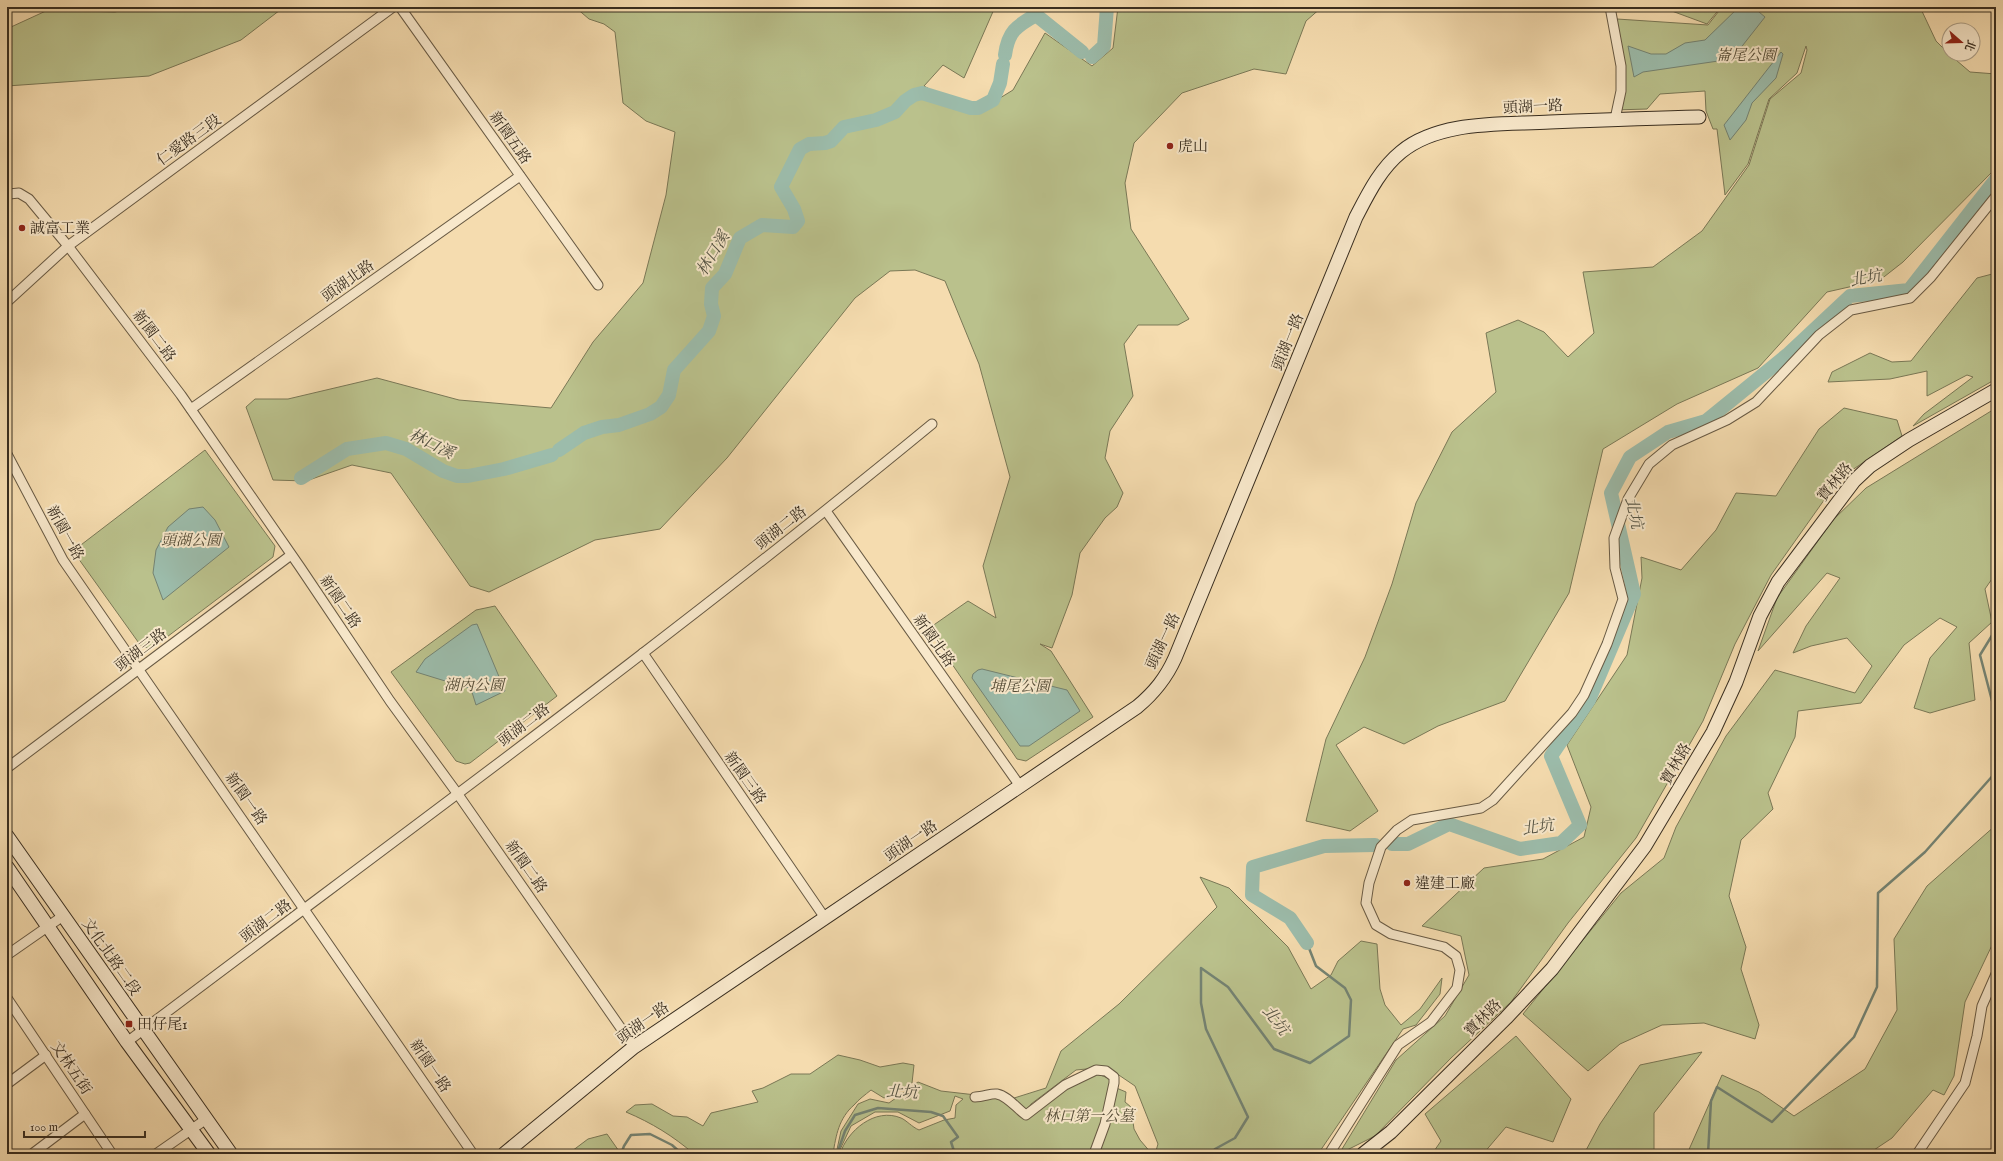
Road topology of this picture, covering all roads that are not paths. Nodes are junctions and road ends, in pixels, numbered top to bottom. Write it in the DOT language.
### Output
graph roads {
  1 [pos="393,7"];
  2 [pos="400,7"];
  3 [pos="1610,7"];
  4 [pos="1699,117"];
  5 [pos="1615,119"];
  6 [pos="520,176"];
  7 [pos="7,196"];
  8 [pos="1996,196"];
  9 [pos="68,246"];
  10 [pos="598,285"];
  11 [pos="7,302"];
  12 [pos="1996,390"];
  13 [pos="191,409"];
  14 [pos="932,424"];
  15 [pos="7,454"];
  16 [pos="826,511"];
  17 [pos="291,554"];
  18 [pos="643,653"];
  19 [pos="139,669"];
  20 [pos="7,768"];
  21 [pos="1020,786"];
  22 [pos="457,793"];
  23 [pos="7,836"];
  24 [pos="7,867"];
  25 [pos="305,909"];
  26 [pos="63,916"];
  27 [pos="825,918"];
  28 [pos="48,926"];
  29 [pos="7,955"];
  30 [pos="1996,974"];
  31 [pos="7,998"];
  32 [pos="143,1030"];
  33 [pos="127,1042"];
  34 [pos="634,1047"];
  35 [pos="46,1055"];
  36 [pos="7,1084"];
  37 [pos="975,1097"];
  38 [pos="85,1114"];
  39 [pos="205,1120"];
  40 [pos="191,1130"];
  41 [pos="32,1154"];
  42 [pos="112,1154"];
  43 [pos="156,1154"];
  44 [pos="208,1154"];
  45 [pos="231,1154"];
  46 [pos="473,1154"];
  47 [pos="504,1154"];
  48 [pos="1094,1154"];
  49 [pos="1330,1154"];
  50 [pos="1363,1154"];
  51 [pos="1917,1154"];
  1 -- 9 [label="street, 仁愛路三段"];
  2 -- 6 [label="street, 新園五路"];
  3 -- 5 [label="street"];
  4 -- 5 [label="street, 頭湖一路"];
  5 -- 21 [label="street, 頭湖一路"];
  6 -- 10 [label="street, 新園五路"];
  6 -- 13 [label="street, 頭湖北路"];
  7 -- 9 [label="street, 新園二路"];
  8 -- 49 [label="street"];
  9 -- 11 [label="street, 仁愛路三段"];
  9 -- 13 [label="street, 新園二路"];
  12 -- 50 [label="street, 寶林路"];
  13 -- 17 [label="street, 新園二路"];
  14 -- 16 [label="street, 頭湖二路"];
  15 -- 19 [label="street, 新園一路"];
  16 -- 18 [label="street, 頭湖二路"];
  16 -- 21 [label="street, 新園北路"];
  17 -- 19 [label="street, 頭湖三路"];
  17 -- 22 [label="street, 新園二路"];
  18 -- 22 [label="street, 頭湖二路"];
  18 -- 27 [label="street, 新園三路"];
  19 -- 20 [label="street, 頭湖三路"];
  19 -- 25 [label="street, 新園一路"];
  21 -- 27 [label="street, 頭湖一路"];
  22 -- 25 [label="street, 頭湖二路"];
  22 -- 34 [label="street, 新園二路"];
  23 -- 26 [label="street, 文化北路二段"];
  24 -- 28 [label="street"];
  25 -- 32 [label="street, 頭湖二路"];
  25 -- 46 [label="street, 新園一路"];
  26 -- 28 [label="street"];
  26 -- 32 [label="street, 文化北路二段"];
  27 -- 34 [label="street, 頭湖一路"];
  28 -- 29 [label="street"];
  28 -- 33 [label="street"];
  30 -- 51 [label="street"];
  31 -- 35 [label="street, 文林五街"];
  32 -- 33 [label="street, 頭湖二路"];
  32 -- 39 [label="street, 文化北路二段"];
  33 -- 40 [label="street"];
  34 -- 47 [label="street, 頭湖一路"];
  35 -- 36 [label="street"];
  35 -- 38 [label="street, 文林五街"];
  37 -- 48 [label="street"];
  38 -- 41 [label="street"];
  38 -- 42 [label="street, 文林五街"];
  39 -- 40 [label="street"];
  39 -- 45 [label="street, 文化北路二段"];
  40 -- 43 [label="street"];
  40 -- 44 [label="street"];
}
